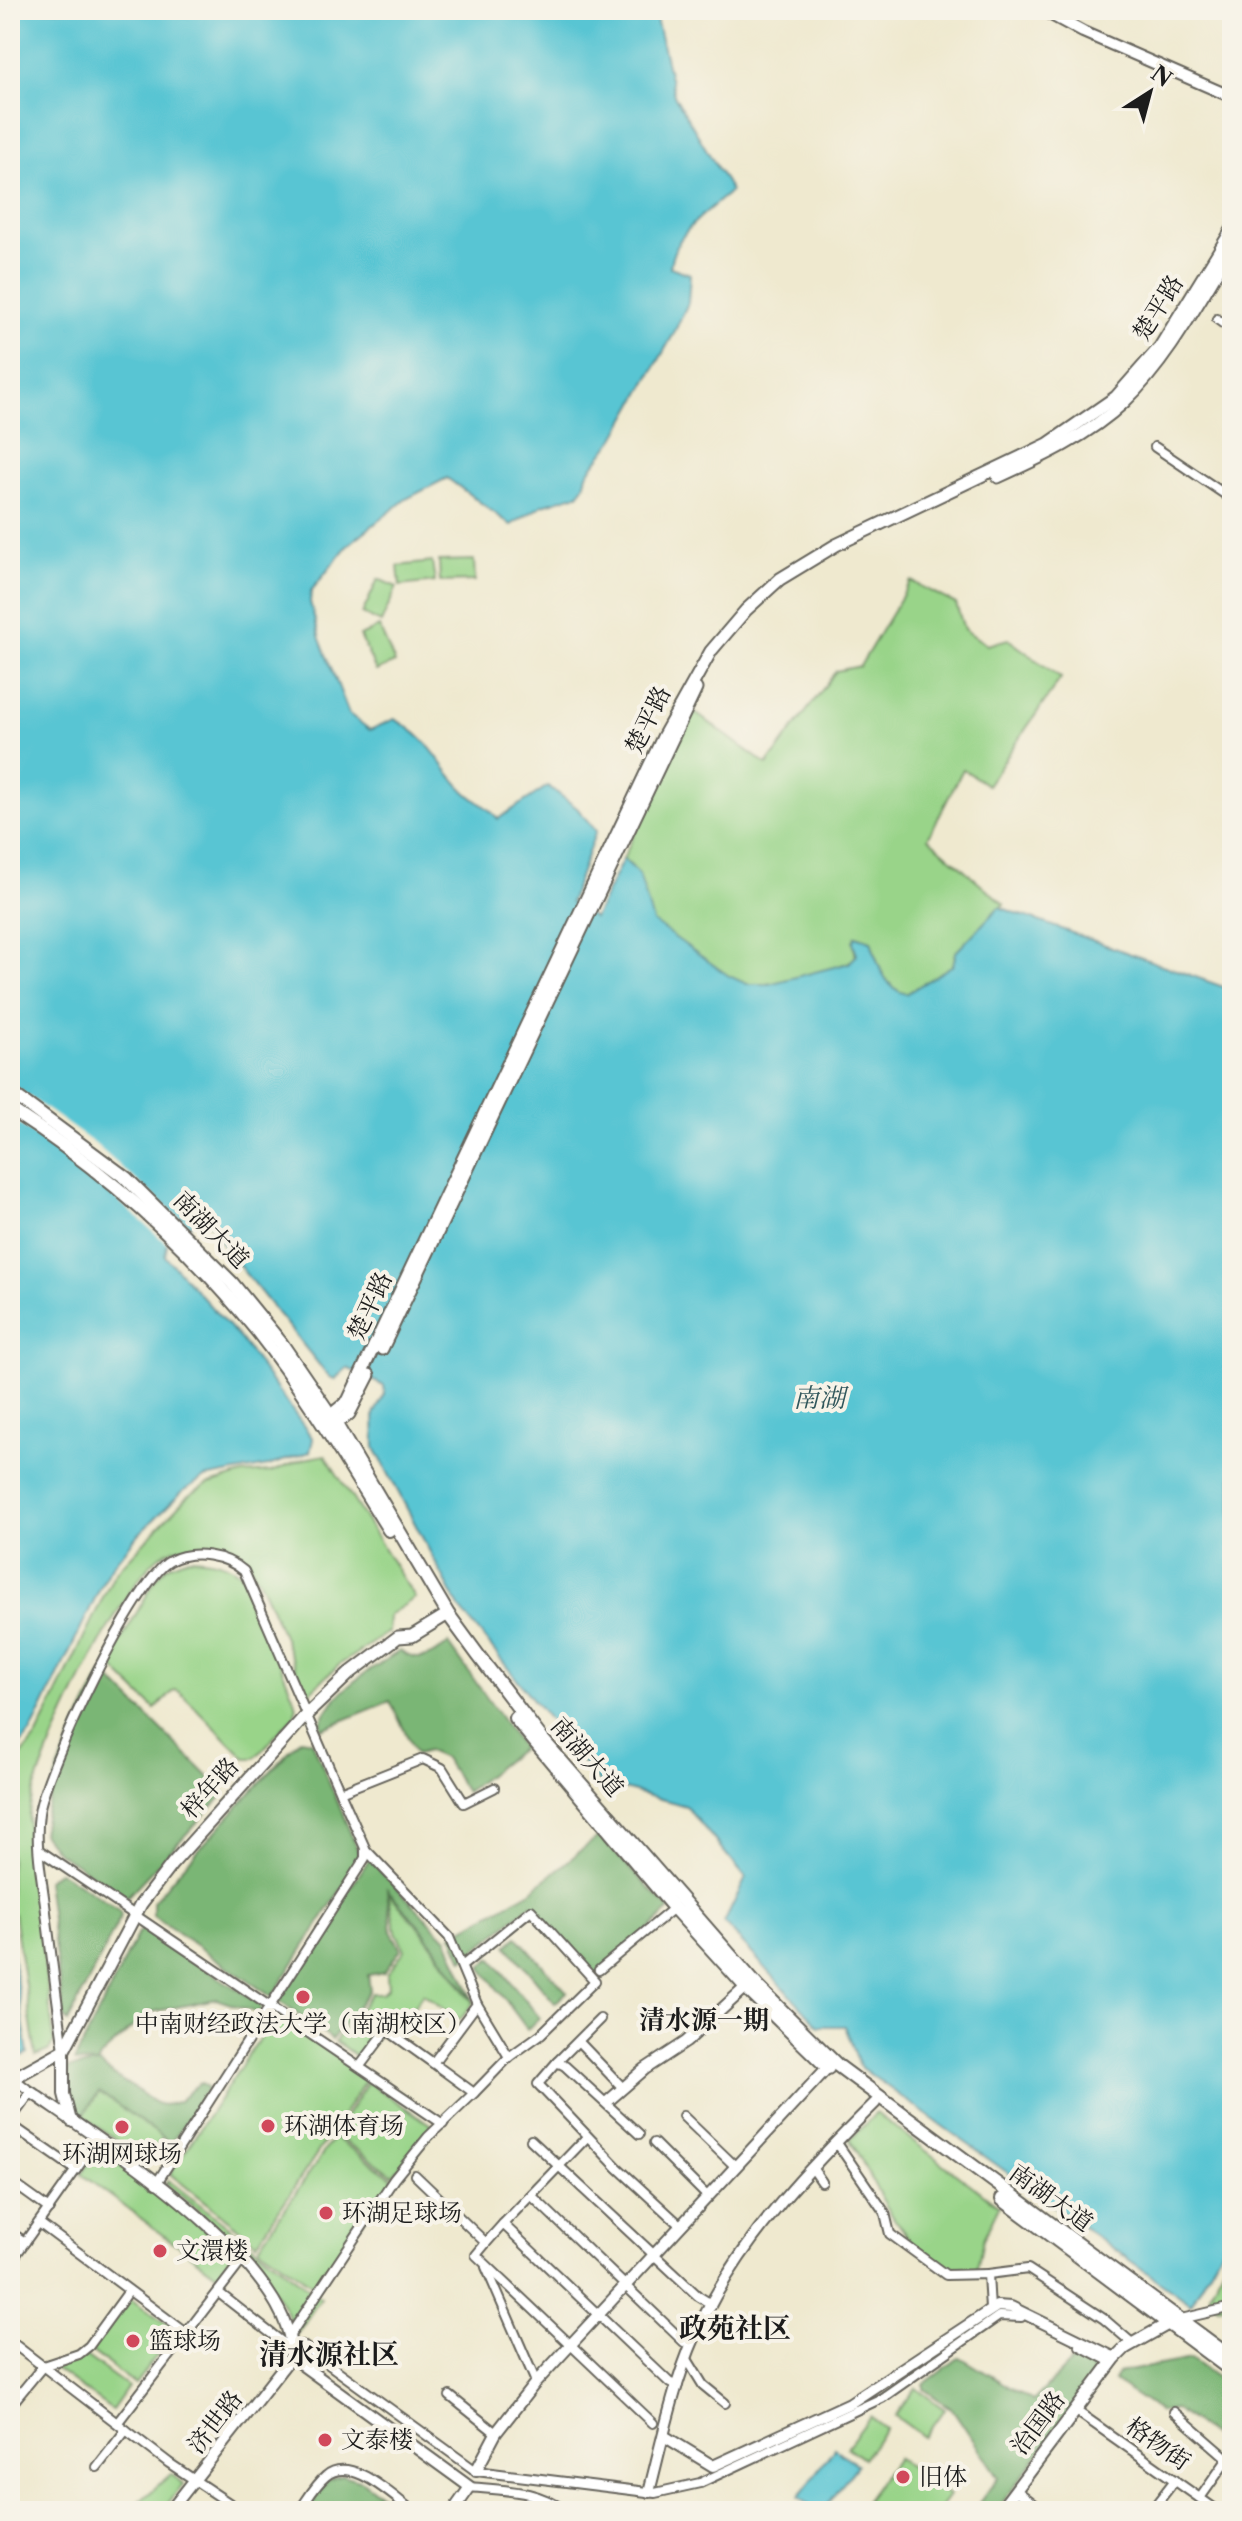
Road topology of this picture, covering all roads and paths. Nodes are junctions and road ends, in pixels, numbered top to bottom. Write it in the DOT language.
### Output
graph roads {
  1 [pos="1042,10"];
  2 [pos="1232,97"];
  3 [pos="1232,230"];
  4 [pos="1232,247"];
  5 [pos="1217,319"];
  6 [pos="1232,330"];
  7 [pos="1155,447"];
  8 [pos="1232,499"];
  9 [pos="646,784"];
  10 [pos="10,1092"];
  11 [pos="10,1109"];
  12 [pos="177,1235"];
  13 [pos="329,1424"];
  14 [pos="445,1615"];
  15 [pos="306,1715"];
  16 [pos="494,1788"];
  17 [pos="340,1792"];
  18 [pos="365,1848"];
  19 [pos="39,1850"];
  20 [pos="674,1908"];
  21 [pos="136,1914"];
  22 [pos="462,1966"];
  23 [pos="599,1970"];
  24 [pos="746,1987"];
  25 [pos="477,2004"];
  26 [pos="272,2006"];
  27 [pos="600,2019"];
  28 [pos="579,2042"];
  29 [pos="64,2050"];
  30 [pos="509,2057"];
  31 [pos="557,2062"];
  32 [pos="433,2063"];
  33 [pos="360,2066"];
  34 [pos="828,2067"];
  35 [pos="12,2079"];
  36 [pos="623,2088"];
  37 [pos="31,2092"];
  38 [pos="474,2093"];
  39 [pos="607,2102"];
  40 [pos="875,2103"];
  41 [pos="683,2116"];
  42 [pos="71,2121"];
  43 [pos="10,2122"];
  44 [pos="443,2124"];
  45 [pos="639,2134"];
  46 [pos="587,2137"];
  47 [pos="97,2140"];
  48 [pos="531,2140"];
  49 [pos="654,2143"];
  50 [pos="837,2143"];
  51 [pos="558,2167"];
  52 [pos="736,2167"];
  53 [pos="813,2169"];
  54 [pos="76,2170"];
  55 [pos="415,2175"];
  56 [pos="10,2181"];
  57 [pos="822,2182"];
  58 [pos="156,2184"];
  59 [pos="531,2195"];
  60 [pos="708,2197"];
  61 [pos="49,2209"];
  62 [pos="39,2223"];
  63 [pos="503,2224"];
  64 [pos="681,2226"];
  65 [pos="10,2232"];
  66 [pos="25,2242"];
  67 [pos="486,2243"];
  68 [pos="653,2255"];
  69 [pos="244,2258"];
  70 [pos="10,2263"];
  71 [pos="484,2263"];
  72 [pos="988,2274"];
  73 [pos="626,2284"];
  74 [pos="129,2291"];
  75 [pos="219,2293"];
  76 [pos="711,2304"];
  77 [pos="1232,2307"];
  78 [pos="990,2309"];
  79 [pos="598,2314"];
  80 [pos="1175,2321"];
  81 [pos="185,2332"];
  82 [pos="290,2335"];
  83 [pos="10,2341"];
  84 [pos="684,2342"];
  85 [pos="571,2343"];
  86 [pos="1132,2343"];
  87 [pos="295,2350"];
  88 [pos="1232,2358"];
  89 [pos="687,2359"];
  90 [pos="1113,2360"];
  91 [pos="43,2366"];
  92 [pos="1232,2371"];
  93 [pos="536,2382"];
  94 [pos="678,2385"];
  95 [pos="450,2396"];
  96 [pos="725,2403"];
  97 [pos="10,2406"];
  98 [pos="1075,2410"];
  99 [pos="1174,2412"];
  100 [pos="118,2422"];
  101 [pos="653,2423"];
  102 [pos="126,2430"];
  103 [pos="496,2433"];
  104 [pos="664,2436"];
  105 [pos="1230,2457"];
  106 [pos="97,2467"];
  107 [pos="476,2471"];
  108 [pos="1175,2480"];
  109 [pos="195,2481"];
  110 [pos="470,2487"];
  111 [pos="1016,2490"];
  112 [pos="649,2492"];
  113 [pos="1200,2498"];
  114 [pos="456,2510"];
  115 [pos="1040,2510"];
  116 [pos="170,2511"];
  117 [pos="241,2511"];
  118 [pos="299,2511"];
  119 [pos="413,2511"];
  120 [pos="565,2511"];
  121 [pos="1000,2511"];
  122 [pos="1151,2511"];
  123 [pos="1218,2511"];
  1 -- 2 [label="street"];
  3 -- 9 [label="main road, 楚平路"];
  4 -- 9 [label="main road, 楚平路"];
  5 -- 6 [label="street"];
  7 -- 8 [label="street"];
  9 -- 13 [label="main road, 楚平路"];
  10 -- 12 [label="main road, 南湖大道"];
  11 -- 12 [label="main road, 南湖大道"];
  12 -- 13 [label="main road, 南湖大道"];
  13 -- 14 [label="main road, 南湖大道"];
  14 -- 15 [label="main road, 梓年路"];
  14 -- 20 [label="main road, 南湖大道"];
  14 -- 80 [label="main road, 南湖大道"];
  15 -- 17 [label="street"];
  15 -- 19 [label="street"];
  15 -- 21 [label="main road, 梓年路"];
  16 -- 17 [label="street"];
  17 -- 18 [label="street"];
  18 -- 22 [label="street"];
  18 -- 26 [label="street"];
  19 -- 21 [label="street"];
  19 -- 29 [label="street"];
  20 -- 23 [label="street"];
  20 -- 24 [label="main road, 南湖大道"];
  21 -- 26 [label="street"];
  21 -- 29 [label="main road, 梓年路"];
  22 -- 25 [label="street"];
  22 -- 30 [label="street"];
  24 -- 34 [label="main road, 南湖大道"];
  24 -- 36 [label="street"];
  25 -- 30 [label="street"];
  25 -- 32 [label="street"];
  26 -- 33 [label="street"];
  26 -- 58 [label="street"];
  27 -- 28 [label="street"];
  28 -- 31 [label="street"];
  28 -- 36 [label="street"];
  29 -- 35 [label="main road"];
  29 -- 42 [label="street"];
  30 -- 38 [label="street"];
  31 -- 39 [label="street"];
  31 -- 46 [label="street"];
  32 -- 33 [label="street"];
  32 -- 38 [label="street"];
  33 -- 44 [label="street"];
  34 -- 40 [label="main road, 南湖大道"];
  34 -- 52 [label="street"];
  35 -- 37 [label="street"];
  36 -- 39 [label="street"];
  37 -- 42 [label="street"];
  37 -- 43 [label="street"];
  38 -- 44 [label="street"];
  39 -- 45 [label="street"];
  40 -- 50 [label="street"];
  40 -- 80 [label="main road, 南湖大道"];
  41 -- 52 [label="street"];
  42 -- 47 [label="street"];
  43 -- 54 [label="street"];
  44 -- 82 [label="street"];
  46 -- 51 [label="street"];
  46 -- 64 [label="street"];
  47 -- 54 [label="street"];
  47 -- 58 [label="street"];
  48 -- 51 [label="street"];
  49 -- 60 [label="street"];
  50 -- 53 [label="street"];
  50 -- 72 [label="street"];
  51 -- 59 [label="street"];
  51 -- 68 [label="street"];
  52 -- 60 [label="street"];
  53 -- 57 [label="street"];
  53 -- 76 [label="street"];
  54 -- 61 [label="street"];
  55 -- 67 [label="street"];
  56 -- 61 [label="street"];
  58 -- 69 [label="street"];
  59 -- 63 [label="street"];
  59 -- 73 [label="street"];
  60 -- 64 [label="street"];
  61 -- 62 [label="street"];
  62 -- 66 [label="street"];
  62 -- 74 [label="street"];
  63 -- 67 [label="street"];
  63 -- 79 [label="street"];
  64 -- 68 [label="street"];
  65 -- 66 [label="street"];
  66 -- 70 [label="street"];
  67 -- 71 [label="street"];
  68 -- 73 [label="street"];
  68 -- 76 [label="street"];
  69 -- 75 [label="street"];
  69 -- 82 [label="street"];
  71 -- 85 [label="street"];
  71 -- 93 [label="street"];
  72 -- 78 [label="street"];
  72 -- 86 [label="street"];
  73 -- 79 [label="street"];
  73 -- 84 [label="street"];
  74 -- 81 [label="street"];
  74 -- 91 [label="street"];
  75 -- 81 [label="street"];
  75 -- 87 [label="street"];
  76 -- 89 [label="street"];
  77 -- 80 [label="street"];
  78 -- 90 [label="street"];
  78 -- 104 [label="street"];
  79 -- 85 [label="street"];
  79 -- 94 [label="street"];
  80 -- 86 [label="main road, 治国路"];
  80 -- 88 [label="main road, 南湖大道"];
  80 -- 92 [label="main road, 南湖大道"];
  81 -- 100 [label="street"];
  82 -- 87 [label="street"];
  83 -- 91 [label="street"];
  85 -- 93 [label="street"];
  85 -- 101 [label="street"];
  86 -- 90 [label="main road, 治国路"];
  87 -- 107 [label="street"];
  87 -- 109 [label="street, 济世路"];
  87 -- 110 [label="street"];
  89 -- 94 [label="street"];
  89 -- 96 [label="street"];
  90 -- 98 [label="main road, 治国路"];
  90 -- 112 [label="street"];
  91 -- 97 [label="street"];
  91 -- 100 [label="street"];
  93 -- 103 [label="street"];
  94 -- 104 [label="street"];
  95 -- 103 [label="street"];
  98 -- 108 [label="street, 格物街"];
  98 -- 111 [label="main road, 治国路"];
  99 -- 105 [label="street"];
  100 -- 102 [label="street"];
  102 -- 106 [label="street"];
  102 -- 109 [label="street"];
  103 -- 107 [label="street"];
  104 -- 112 [label="street"];
  105 -- 113 [label="street"];
  107 -- 112 [label="street"];
  108 -- 113 [label="street, 格物街"];
  108 -- 122 [label="street"];
  109 -- 116 [label="street, 济世路"];
  109 -- 117 [label="street"];
  110 -- 114 [label="street"];
  110 -- 120 [label="street"];
  111 -- 115 [label="street"];
  111 -- 121 [label="main road, 治国路"];
  113 -- 123 [label="street, 格物街"];
  118 -- 119 [label="street"];
}
